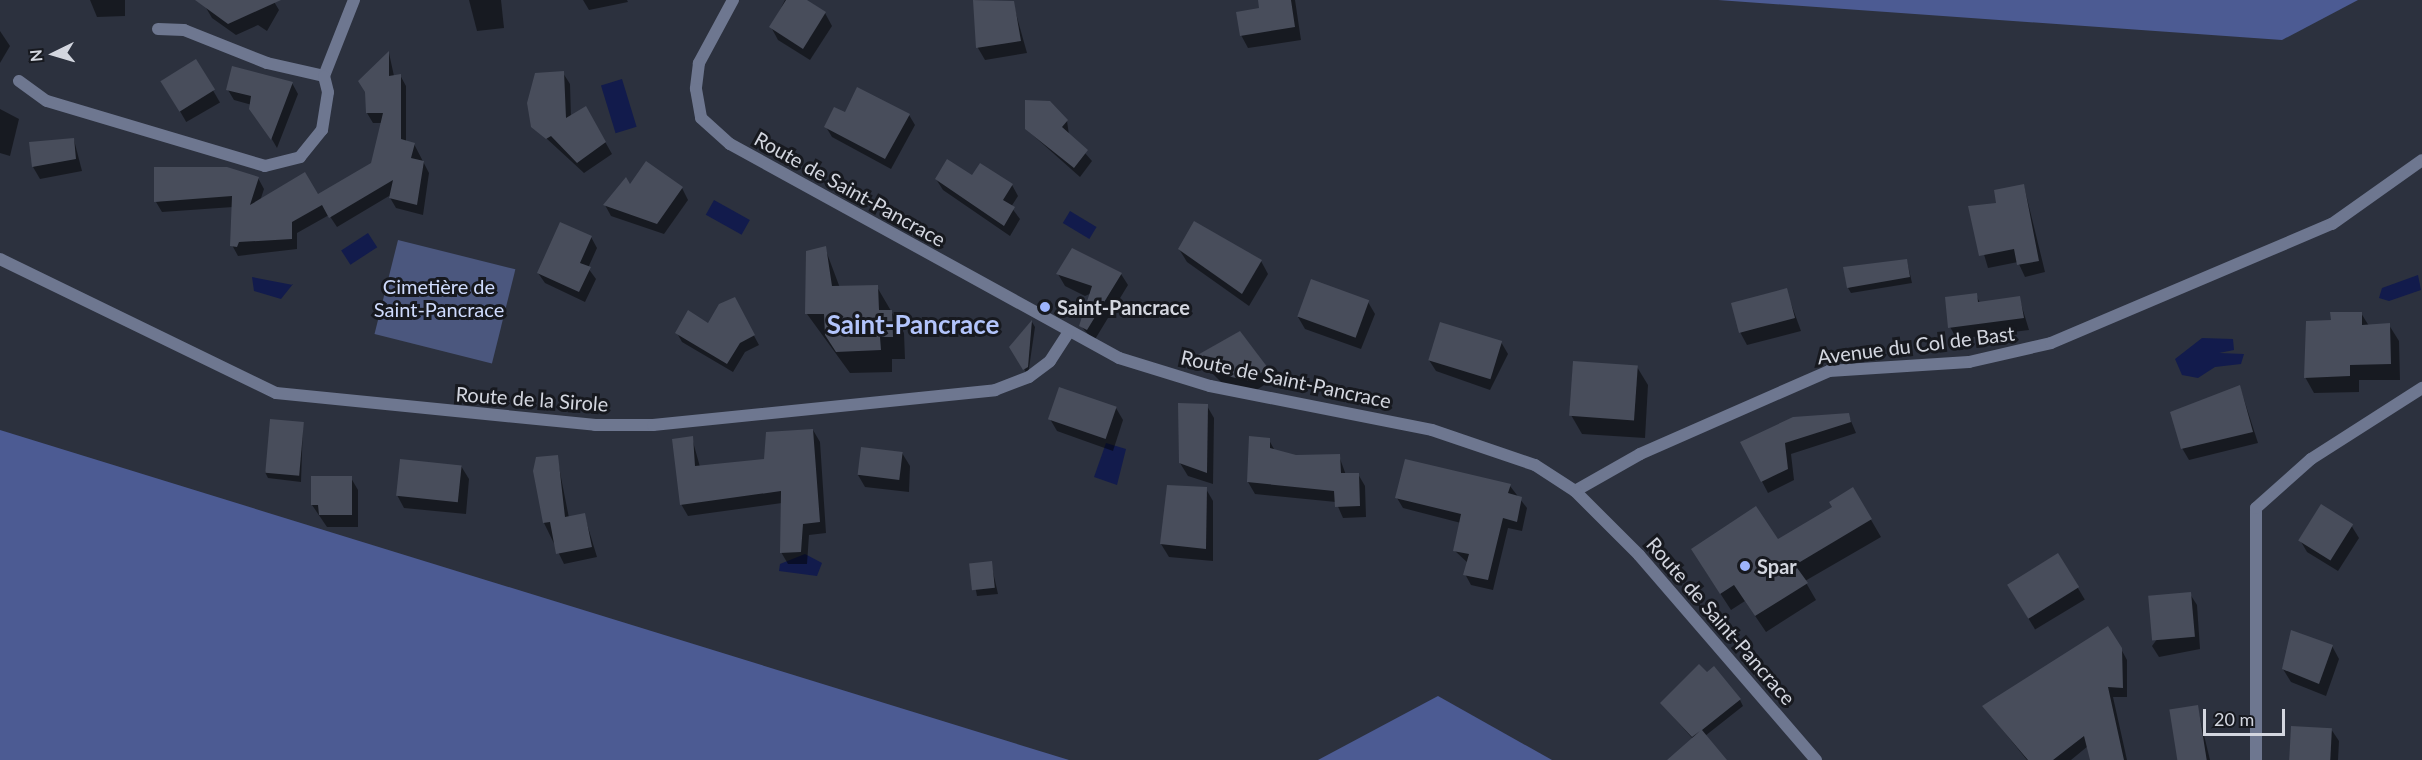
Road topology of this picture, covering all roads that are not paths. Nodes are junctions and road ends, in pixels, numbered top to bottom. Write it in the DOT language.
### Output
graph roads {
  1 [pos="354,0"];
  2 [pos="733,0"];
  3 [pos="158,29"];
  4 [pos="324,76"];
  5 [pos="19,81"];
  6 [pos="2422,160"];
  7 [pos="0,259"];
  8 [pos="1068,333"];
  9 [pos="2422,388"];
  10 [pos="1575,491"];
  11 [pos="1816,760"];
  12 [pos="2256,760"];
  1 -- 4 [label="street"];
  2 -- 8 [label="street, Route de Saint-Pancrace"];
  3 -- 4 [label="street"];
  4 -- 5 [label="street"];
  6 -- 10 [label="street, Avenue du Col de Bast"];
  7 -- 8 [label="street, Route de la Sirole"];
  8 -- 10 [label="street, Route de Saint-Pancrace"];
  9 -- 12 [label="street"];
  10 -- 11 [label="street, Route de Saint-Pancrace"];
}
